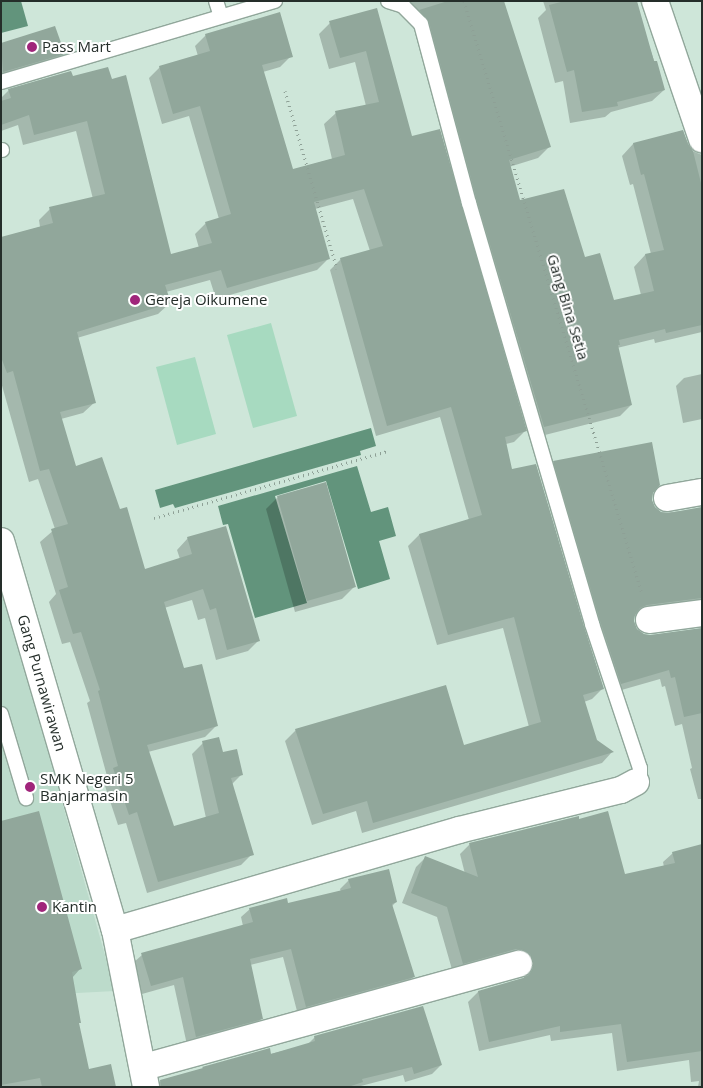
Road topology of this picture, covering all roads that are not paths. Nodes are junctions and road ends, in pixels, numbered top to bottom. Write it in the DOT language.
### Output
graph roads {
  1 [pos="216,1"];
  2 [pos="275,1"];
  3 [pos="388,1"];
  4 [pos="655,1"];
  5 [pos="221,16"];
  6 [pos="1,82"];
  7 [pos="702,139"];
  8 [pos="702,492"];
  9 [pos="667,498"];
  10 [pos="1,541"];
  11 [pos="702,613"];
  12 [pos="649,620"];
  13 [pos="1,714"];
  14 [pos="636,782"];
  15 [pos="26,798"];
  16 [pos="114,930"];
  17 [pos="519,964"];
  18 [pos="145,1077"];
  1 -- 5 [label="lane"];
  2 -- 5 [label="lane"];
  3 -- 14 [label="lane"];
  4 -- 7 [label="street"];
  5 -- 6 [label="lane"];
  8 -- 9 [label="street"];
  10 -- 16 [label="street, Gang Purnawirawan"];
  11 -- 12 [label="street"];
  13 -- 15 [label="lane"];
  14 -- 16 [label="street"];
  16 -- 18 [label="street, Gang Purnawirawan"];
  17 -- 18 [label="street"];
}
